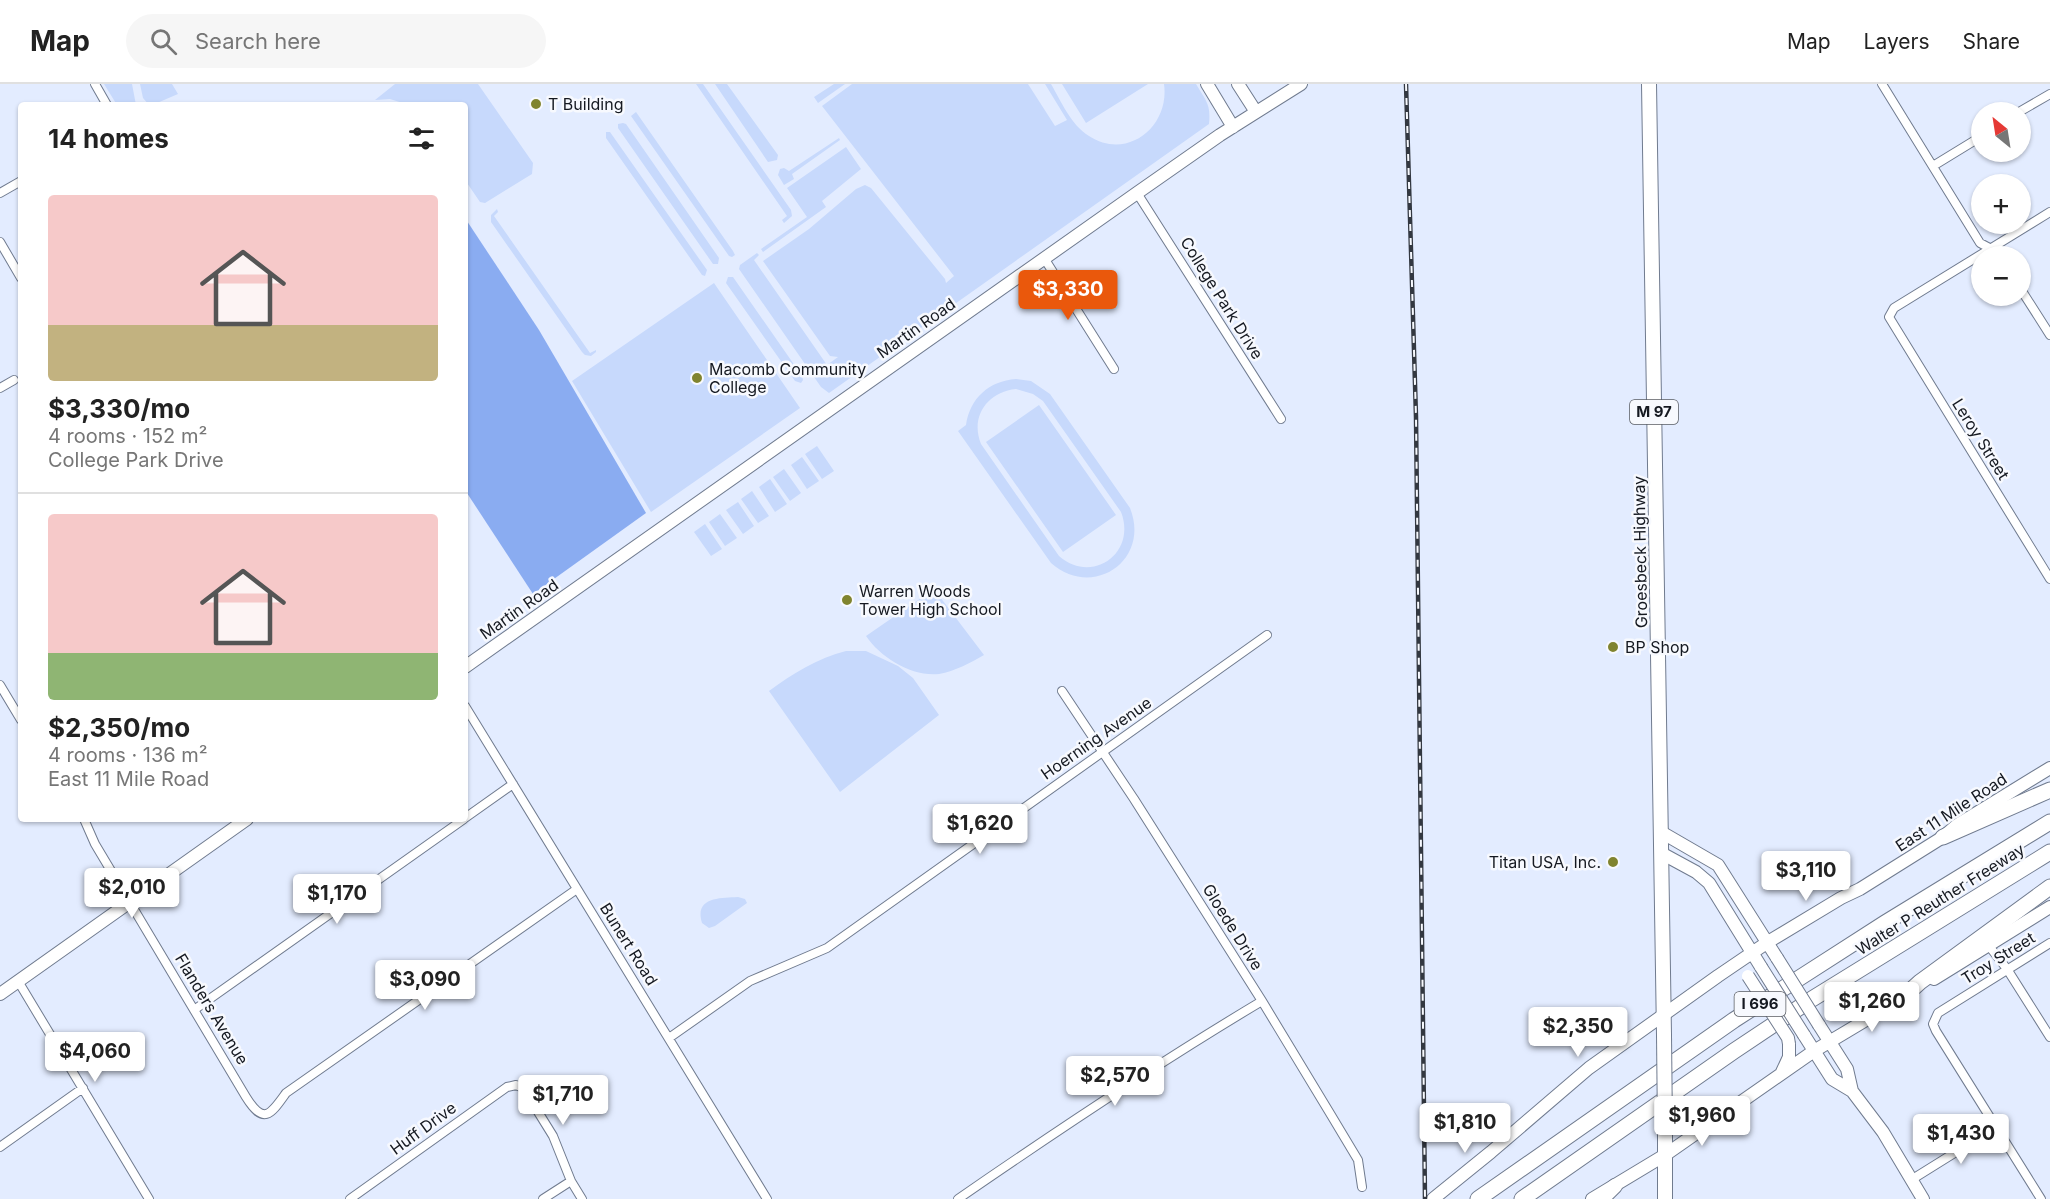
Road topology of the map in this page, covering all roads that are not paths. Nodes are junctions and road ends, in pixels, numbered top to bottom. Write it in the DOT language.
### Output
graph roads {
  1 [pos="94,84"];
  2 [pos="1207,84"];
  3 [pos="1238,84"];
  4 [pos="1301,84"];
  5 [pos="1649,84"];
  6 [pos="1882,84"];
  7 [pos="2050,94"];
  8 [pos="105,102"];
  9 [pos="2031,105"];
  10 [pos="1256,112"];
  11 [pos="1233,127"];
  12 [pos="1971,143"];
  13 [pos="1933,166"];
  14 [pos="18,183"];
  15 [pos="0,193"];
  16 [pos="1137,193"];
  17 [pos="2050,212"];
  18 [pos="0,242"];
  19 [pos="1985,246"];
  20 [pos="1995,246"];
  21 [pos="1044,258"];
  22 [pos="1971,261"];
  23 [pos="18,273"];
  24 [pos="2031,305"];
  25 [pos="2050,335"];
  26 [pos="1114,369"];
  27 [pos="14,380"];
  28 [pos="0,388"];
  29 [pos="1281,419"];
  30 [pos="2050,579"];
  31 [pos="1267,635"];
  32 [pos="468,665"];
  33 [pos="0,685"];
  34 [pos="1062,691"];
  35 [pos="468,711"];
  36 [pos="18,715"];
  37 [pos="1103,751"];
  38 [pos="2050,768"];
  39 [pos="513,784"];
  40 [pos="2050,790"];
  41 [pos="468,816"];
  42 [pos="85,822"];
  43 [pos="243,822"];
  44 [pos="460,822"];
  45 [pos="2050,822"];
  46 [pos="1661,832"];
  47 [pos="1943,837"];
  48 [pos="2050,852"];
  49 [pos="1661,853"];
  50 [pos="2050,887"];
  51 [pos="577,889"];
  52 [pos="130,902"];
  53 [pos="2050,907"];
  54 [pos="1768,942"];
  55 [pos="2050,943"];
  56 [pos="1989,946"];
  57 [pos="1752,952"];
  58 [pos="2007,969"];
  59 [pos="1727,970"];
  60 [pos="18,981"];
  61 [pos="0,994"];
  62 [pos="1900,1000"];
  63 [pos="1262,1001"];
  64 [pos="194,1010"];
  65 [pos="1664,1015"];
  66 [pos="2050,1037"];
  67 [pos="669,1038"];
  68 [pos="1829,1041"];
  69 [pos="1814,1051"];
  70 [pos="1782,1073"];
  71 [pos="83,1088"];
  72 [pos="1852,1091"];
  73 [pos="1996,1127"];
  74 [pos="0,1147"];
  75 [pos="1665,1155"];
  76 [pos="1911,1180"];
  77 [pos="571,1181"];
  78 [pos="1615,1186"];
  79 [pos="1362,1187"];
  80 [pos="146,1198"];
  81 [pos="1664,1198"];
  82 [pos="350,1199"];
  83 [pos="543,1199"];
  84 [pos="582,1199"];
  85 [pos="767,1199"];
  86 [pos="958,1199"];
  87 [pos="1433,1199"];
  88 [pos="1478,1199"];
  89 [pos="1522,1199"];
  90 [pos="1592,1199"];
  91 [pos="1602,1199"];
  92 [pos="1923,1199"];
  93 [pos="2041,1199"];
  1 -- 8 [label="street"];
  2 -- 11 [label="main road"];
  3 -- 10 [label="main road"];
  4 -- 10 [label="main road, Martin Road"];
  5 -- 46 [label="main road, Groesbeck Highway / M 97"];
  6 -- 13 [label="street"];
  7 -- 9 [label="street"];
  10 -- 11 [label="main road, Martin Road"];
  11 -- 16 [label="main road, Martin Road"];
  12 -- 13 [label="street"];
  13 -- 19 [label="street"];
  14 -- 15 [label="street"];
  16 -- 21 [label="main road, Martin Road"];
  16 -- 29 [label="street, College Park Drive"];
  17 -- 20 [label="street"];
  18 -- 23 [label="street"];
  21 -- 26 [label="street"];
  21 -- 32 [label="main road, Martin Road"];
  22 -- 30 [label="street, Leroy Street"];
  24 -- 25 [label="street"];
  27 -- 28 [label="street"];
  31 -- 37 [label="street, Hoerning Avenue"];
  33 -- 36 [label="street"];
  34 -- 37 [label="street, Gloede Drive"];
  35 -- 39 [label="street, Bunert Road"];
  37 -- 63 [label="street, Gloede Drive"];
  37 -- 67 [label="street, Hoerning Avenue"];
  38 -- 47 [label="main road, East 11 Mile Road"];
  39 -- 41 [label="street"];
  39 -- 51 [label="street, Bunert Road"];
  40 -- 47 [label="highway"];
  42 -- 52 [label="street, Flanders Avenue"];
  43 -- 52 [label="main road"];
  44 -- 64 [label="street"];
  45 -- 88 [label="highway, Walter P Reuther Freeway / I 696"];
  46 -- 49 [label="main road, Groesbeck Highway / M 97"];
  46 -- 54 [label="main road"];
  47 -- 54 [label="main road, East 11 Mile Road"];
  48 -- 89 [label="highway, Walter P Reuther Freeway / I 696"];
  49 -- 57 [label="main road"];
  49 -- 65 [label="main road, Groesbeck Highway / M 97"];
  50 -- 62 [label="highway"];
  51 -- 64 [label="street, Flanders Avenue"];
  51 -- 67 [label="street, Bunert Road"];
  52 -- 60 [label="main road"];
  52 -- 64 [label="street, Flanders Avenue"];
  53 -- 56 [label="main road"];
  54 -- 57 [label="main road, East 11 Mile Road"];
  54 -- 68 [label="main road, bridge"];
  55 -- 58 [label="street, Troy Street"];
  56 -- 58 [label="street"];
  56 -- 62 [label="main road"];
  57 -- 59 [label="main road, East 11 Mile Road"];
  57 -- 69 [label="main road, bridge"];
  58 -- 66 [label="street"];
  58 -- 73 [label="street, Troy Street"];
  59 -- 65 [label="main road, East 11 Mile Road"];
  59 -- 70 [label="main road, bridge"];
  60 -- 61 [label="main road"];
  60 -- 71 [label="street"];
  62 -- 68 [label="main road"];
  63 -- 79 [label="street, Gloede Drive"];
  63 -- 86 [label="street"];
  65 -- 75 [label="main road, Groesbeck Highway / M 97, bridge"];
  65 -- 87 [label="main road, East 11 Mile Road"];
  67 -- 85 [label="street, Bunert Road"];
  68 -- 69 [label="main road"];
  68 -- 72 [label="main road"];
  69 -- 70 [label="main road"];
  69 -- 72 [label="main road"];
  70 -- 75 [label="main road"];
  71 -- 74 [label="street"];
  71 -- 80 [label="street"];
  72 -- 76 [label="main road"];
  73 -- 76 [label="street"];
  73 -- 93 [label="street"];
  75 -- 78 [label="main road"];
  75 -- 81 [label="main road, Groesbeck Highway / M 97"];
  76 -- 92 [label="main road"];
  77 -- 82 [label="street, Huff Drive"];
  77 -- 83 [label="street"];
  77 -- 84 [label="street"];
  78 -- 90 [label="main road"];
  78 -- 91 [label="main road"];
}
